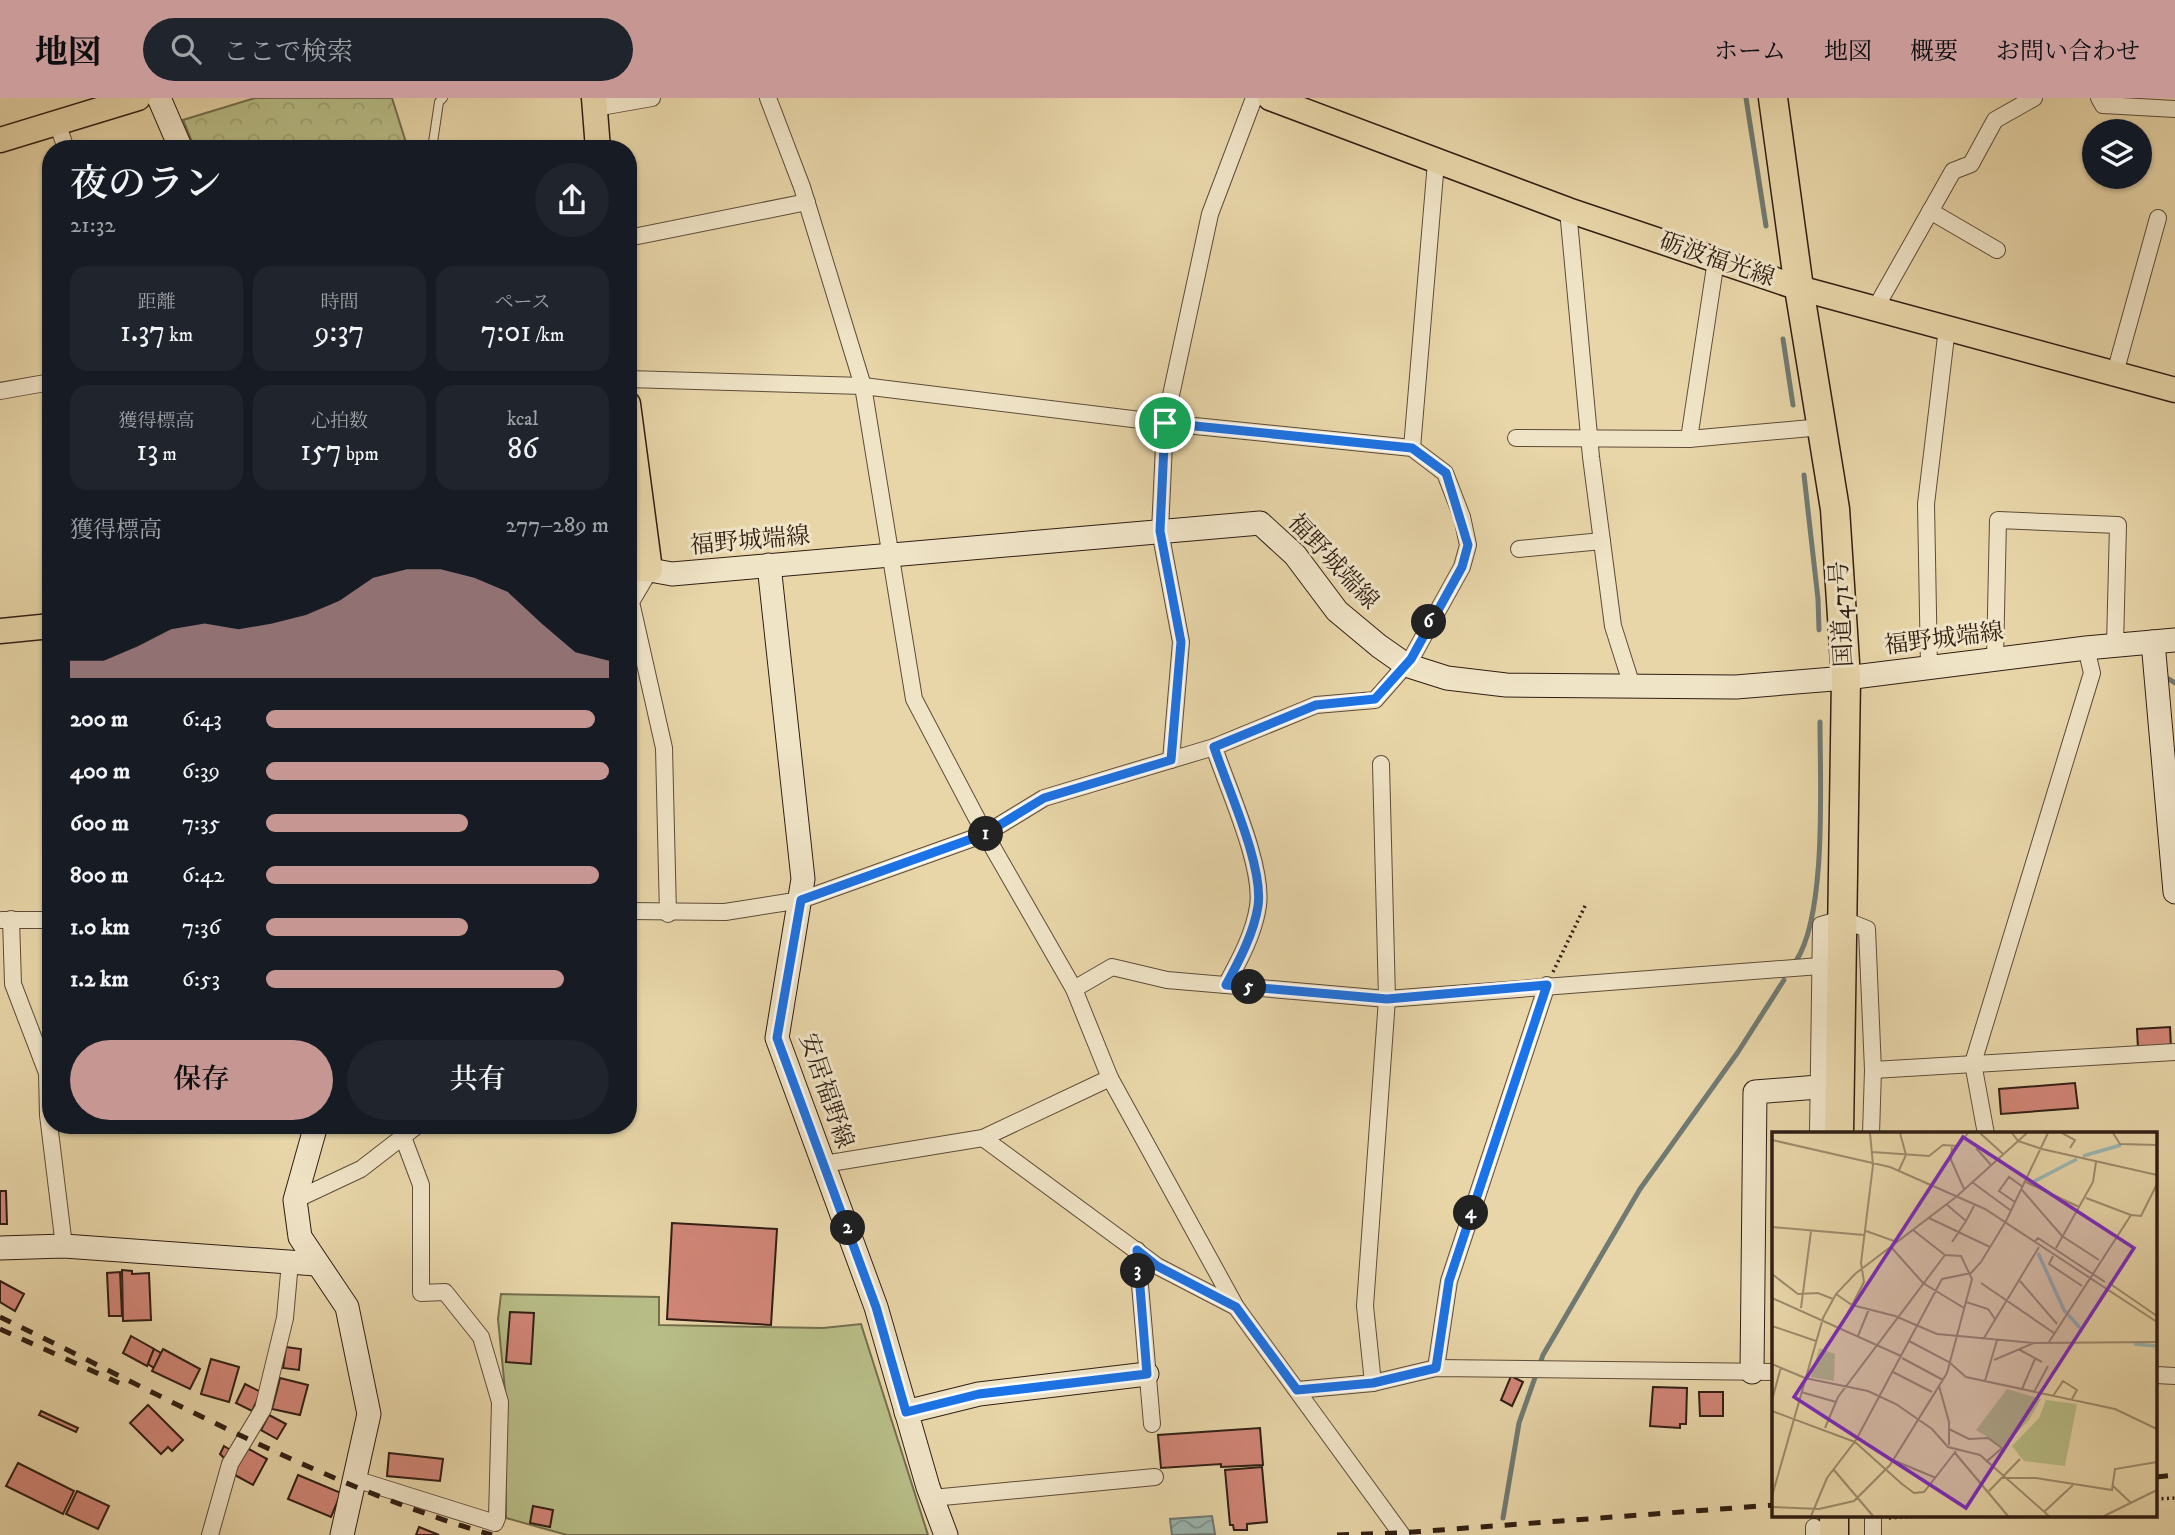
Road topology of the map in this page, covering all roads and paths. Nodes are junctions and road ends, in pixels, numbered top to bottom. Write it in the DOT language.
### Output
graph roads {
  1 [pos="138,98"];
  2 [pos="159,98"];
  3 [pos="443,98"];
  4 [pos="652,98"];
  5 [pos="768,98"];
  6 [pos="1254,98"];
  7 [pos="1270,98"];
  8 [pos="1773,98"];
  9 [pos="2034,98"];
  10 [pos="2099,98"];
  11 [pos="595,103"];
  12 [pos="1307,106"];
  13 [pos="2175,109"];
  14 [pos="57,122"];
  15 [pos="0,140"];
  16 [pos="63,140"];
  17 [pos="177,140"];
  18 [pos="433,140"];
  19 [pos="597,140"];
  20 [pos="1436,162"];
  21 [pos="807,202"];
  22 [pos="1568,210"];
  23 [pos="1930,211"];
  24 [pos="2158,218"];
  25 [pos="637,236"];
  26 [pos="1997,250"];
  27 [pos="1716,260"];
  28 [pos="1799,288"];
  29 [pos="1875,309"];
  30 [pos="1947,328"];
  31 [pos="2115,373"];
  32 [pos="637,379"];
  33 [pos="42,384"];
  34 [pos="863,386"];
  35 [pos="2175,390"];
  36 [pos="0,391"];
  37 [pos="1165,423"];
  38 [pos="1822,427"];
  39 [pos="1516,438"];
  40 [pos="1589,438"];
  41 [pos="1689,439"];
  42 [pos="1412,448"];
  43 [pos="1160,531"];
  44 [pos="637,539"];
  45 [pos="1602,541"];
  46 [pos="1519,550"];
  47 [pos="891,558"];
  48 [pos="769,565"];
  49 [pos="639,569"];
  50 [pos="42,627"];
  51 [pos="637,629"];
  52 [pos="0,631"];
  53 [pos="2164,641"];
  54 [pos="2115,645"];
  55 [pos="2086,648"];
  56 [pos="1995,659"];
  57 [pos="1406,666"];
  58 [pos="1929,667"];
  59 [pos="1846,678"];
  60 [pos="1632,686"];
  61 [pos="1214,747"];
  62 [pos="1171,760"];
  63 [pos="1381,764"];
  64 [pos="985,834"];
  65 [pos="2175,892"];
  66 [pos="801,900"];
  67 [pos="1586,904"];
  68 [pos="637,912"];
  69 [pos="668,914"];
  70 [pos="1842,919"];
  71 [pos="5,920"];
  72 [pos="42,920"];
  73 [pos="1820,966"];
  74 [pos="1226,985"];
  75 [pos="1547,985"];
  76 [pos="1074,989"];
  77 [pos="1387,999"];
  78 [pos="2175,1052"];
  79 [pos="42,1060"];
  80 [pos="1973,1063"];
  81 [pos="1874,1070"];
  82 [pos="1110,1078"];
  83 [pos="1818,1087"];
  84 [pos="1818,1132"];
  85 [pos="1839,1132"];
  86 [pos="1871,1132"];
  87 [pos="1986,1132"];
  88 [pos="50,1134"];
  89 [pos="313,1134"];
  90 [pos="407,1134"];
  91 [pos="403,1137"];
  92 [pos="983,1138"];
  93 [pos="824,1164"];
  94 [pos="295,1200"];
  95 [pos="64,1246"];
  96 [pos="0,1248"];
  97 [pos="1137,1250"];
  98 [pos="290,1262"];
  99 [pos="316,1264"];
  100 [pos="1236,1307"];
  101 [pos="1436,1368"];
  102 [pos="1763,1372"];
  103 [pos="1147,1374"];
  104 [pos="1373,1383"];
  105 [pos="1297,1390"];
  106 [pos="906,1412"];
  107 [pos="1152,1424"];
  108 [pos="1155,1477"];
  109 [pos="355,1479"];
  110 [pos="932,1498"];
  111 [pos="1910,1518"];
  112 [pos="1873,1527"];
  113 [pos="210,1535"];
  114 [pos="342,1535"];
  115 [pos="946,1535"];
  116 [pos="1402,1535"];
  1 -- 14 [label="main road"];
  2 -- 17 [label="main road"];
  3 -- 18 [label="lane"];
  4 -- 11 [label="street"];
  5 -- 21 [label="street"];
  6 -- 37 [label="street"];
  7 -- 12 [label="main road, 砺波福光線"];
  8 -- 28 [label="highway, 国道471号"];
  9 -- 23 [label="street"];
  10 -- 13 [label="street"];
  11 -- 19 [label="main road"];
  12 -- 20 [label="main road, 砺波福光線"];
  14 -- 15 [label="main road"];
  14 -- 16 [label="street"];
  20 -- 22 [label="main road, 砺波福光線"];
  20 -- 42 [label="street"];
  21 -- 25 [label="street"];
  21 -- 34 [label="street"];
  22 -- 27 [label="main road, 砺波福光線"];
  22 -- 40 [label="street"];
  23 -- 26 [label="street"];
  23 -- 29 [label="street"];
  24 -- 31 [label="street"];
  27 -- 28 [label="main road, 砺波福光線"];
  27 -- 41 [label="street"];
  28 -- 29 [label="main road, 砺波福光線"];
  28 -- 38 [label="highway, 国道471号"];
  29 -- 30 [label="main road, 砺波福光線"];
  30 -- 31 [label="main road, 砺波福光線"];
  30 -- 58 [label="street"];
  31 -- 35 [label="main road, 砺波福光線"];
  32 -- 34 [label="street"];
  33 -- 36 [label="street"];
  34 -- 37 [label="street"];
  34 -- 47 [label="street"];
  37 -- 42 [label="street"];
  37 -- 43 [label="street"];
  38 -- 41 [label="street"];
  38 -- 59 [label="highway, 国道471号"];
  39 -- 40 [label="street"];
  40 -- 41 [label="street"];
  40 -- 45 [label="street"];
  42 -- 57 [label="street"];
  43 -- 47 [label="main road, 福野城端線"];
  43 -- 57 [label="main road, 福野城端線"];
  43 -- 62 [label="street"];
  44 -- 49 [label="main road"];
  45 -- 46 [label="street"];
  45 -- 60 [label="street"];
  47 -- 48 [label="main road, 福野城端線"];
  47 -- 64 [label="street"];
  48 -- 49 [label="main road, 福野城端線"];
  48 -- 66 [label="main road, 安居福野線"];
  50 -- 52 [label="main road"];
  51 -- 69 [label="street"];
  53 -- 54 [label="main road, 福野城端線"];
  53 -- 65 [label="main road"];
  54 -- 55 [label="main road, 福野城端線"];
  54 -- 56 [label="street"];
  55 -- 56 [label="main road, 福野城端線"];
  55 -- 80 [label="street"];
  56 -- 58 [label="main road, 福野城端線"];
  57 -- 60 [label="main road, 福野城端線"];
  57 -- 61 [label="street"];
  58 -- 59 [label="main road, 福野城端線"];
  59 -- 60 [label="main road, 福野城端線"];
  59 -- 70 [label="highway, 国道471号"];
  61 -- 62 [label="street"];
  61 -- 74 [label="street"];
  62 -- 64 [label="street"];
  63 -- 77 [label="street"];
  64 -- 66 [label="street"];
  64 -- 76 [label="street"];
  66 -- 69 [label="street"];
  66 -- 93 [label="main road, 安居福野線"];
  67 -- 75 [label="path"];
  68 -- 69 [label="street"];
  70 -- 73 [label="street"];
  70 -- 81 [label="street"];
  70 -- 85 [label="highway, 国道471号"];
  71 -- 72 [label="street"];
  71 -- 79 [label="street"];
  73 -- 75 [label="street"];
  73 -- 83 [label="street"];
  74 -- 76 [label="street"];
  74 -- 77 [label="street"];
  75 -- 77 [label="street"];
  75 -- 101 [label="street"];
  76 -- 82 [label="street"];
  77 -- 104 [label="street"];
  78 -- 80 [label="street"];
  80 -- 81 [label="street"];
  80 -- 87 [label="street"];
  81 -- 86 [label="street"];
  82 -- 92 [label="street"];
  82 -- 100 [label="street"];
  83 -- 84 [label="street"];
  83 -- 102 [label="main road"];
  88 -- 95 [label="street"];
  89 -- 94 [label="main road"];
  90 -- 91 [label="street"];
  91 -- 94 [label="street"];
  91 -- 109 [label="street"];
  92 -- 93 [label="street"];
  92 -- 97 [label="street"];
  93 -- 106 [label="main road, 安居福野線"];
  94 -- 99 [label="main road"];
  95 -- 96 [label="main road"];
  95 -- 98 [label="main road"];
  97 -- 100 [label="street"];
  97 -- 103 [label="street"];
  98 -- 99 [label="main road"];
  98 -- 113 [label="street"];
  99 -- 109 [label="main road"];
  100 -- 105 [label="street"];
  101 -- 102 [label="street"];
  101 -- 104 [label="street"];
  103 -- 106 [label="main road"];
  103 -- 107 [label="street"];
  104 -- 105 [label="street"];
  105 -- 116 [label="street"];
  106 -- 110 [label="main road, 安居福野線"];
  108 -- 110 [label="street"];
  109 -- 114 [label="main road"];
  110 -- 115 [label="main road, 安居福野線"];
  111 -- 112 [label="path"];
}
